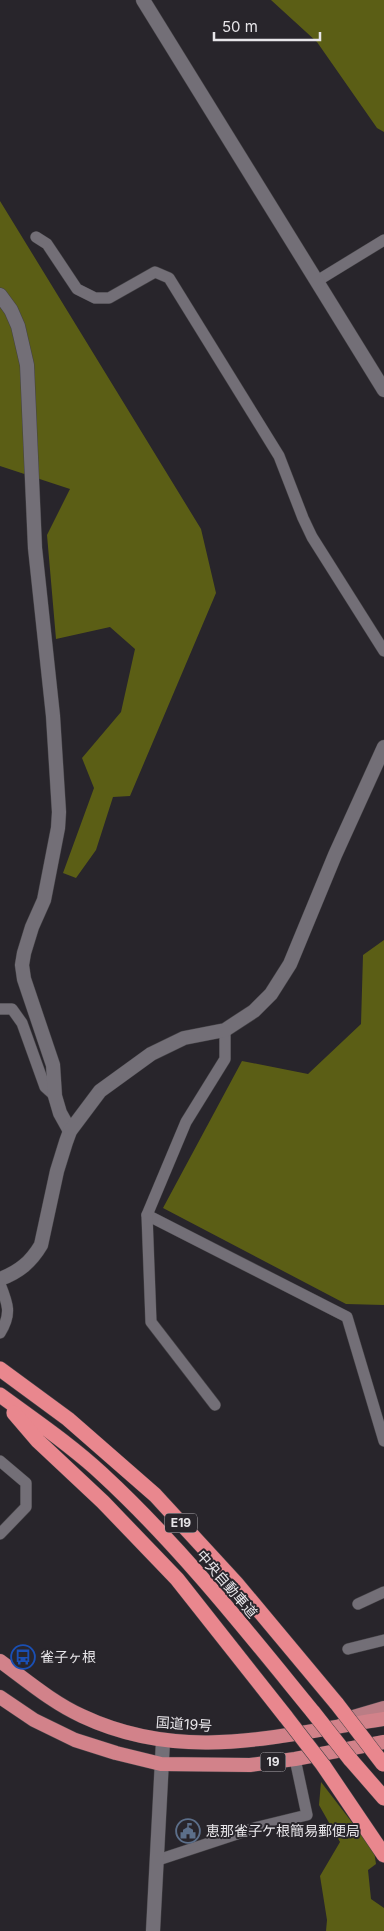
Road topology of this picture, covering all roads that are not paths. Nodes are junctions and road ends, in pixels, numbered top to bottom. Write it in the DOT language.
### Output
graph roads {
  1 [pos="143,0"];
  2 [pos="36,237"];
  3 [pos="384,240"];
  4 [pos="317,281"];
  5 [pos="0,295"];
  6 [pos="384,390"];
  7 [pos="384,651"];
  8 [pos="384,747"];
  9 [pos="0,1009"];
  10 [pos="225,1030"];
  11 [pos="55,1096"];
  12 [pos="70,1131"];
  13 [pos="147,1215"];
  14 [pos="0,1279"];
  15 [pos="0,1284"];
  16 [pos="0,1334"];
  17 [pos="0,1369"];
  18 [pos="0,1395"];
  19 [pos="215,1405"];
  20 [pos="384,1440"];
  21 [pos="0,1461"];
  22 [pos="0,1534"];
  23 [pos="384,1592"];
  24 [pos="358,1604"];
  25 [pos="384,1640"];
  26 [pos="348,1649"];
  27 [pos="0,1662"];
  28 [pos="0,1697"];
  29 [pos="384,1708"];
  30 [pos="384,1719"];
  31 [pos="341,1725"];
  32 [pos="163,1741"];
  33 [pos="384,1742"];
  34 [pos="295,1759"];
  35 [pos="161,1764"];
  36 [pos="384,1764"];
  37 [pos="384,1798"];
  38 [pos="384,1855"];
  39 [pos="158,1860"];
  40 [pos="153,1931"];
  1 -- 4 [label="street"];
  2 -- 7 [label="street"];
  3 -- 4 [label="street"];
  4 -- 6 [label="street"];
  5 -- 11 [label="street"];
  8 -- 10 [label="street"];
  9 -- 11 [label="street"];
  10 -- 12 [label="street"];
  10 -- 13 [label="street"];
  11 -- 12 [label="street"];
  12 -- 14 [label="street"];
  13 -- 19 [label="street"];
  13 -- 20 [label="street"];
  15 -- 16 [label="street"];
  17 -- 36 [label="highway, 中央自動車道 / E19, bridge"];
  18 -- 37 [label="highway, 中央自動車道 / E19, bridge"];
  18 -- 38 [label="highway, bridge"];
  21 -- 22 [label="street"];
  23 -- 24 [label="street"];
  25 -- 26 [label="street"];
  27 -- 32 [label="highway, 国道19号 / 19"];
  28 -- 35 [label="highway, 19"];
  29 -- 31 [label="main road"];
  30 -- 31 [label="highway, 国道19号 / 19"];
  31 -- 32 [label="highway, 国道19号 / 19"];
  32 -- 35 [label="street"];
  33 -- 34 [label="highway, 19"];
  34 -- 35 [label="highway, 19"];
  34 -- 39 [label="street"];
  35 -- 39 [label="street"];
  39 -- 40 [label="street"];
}
